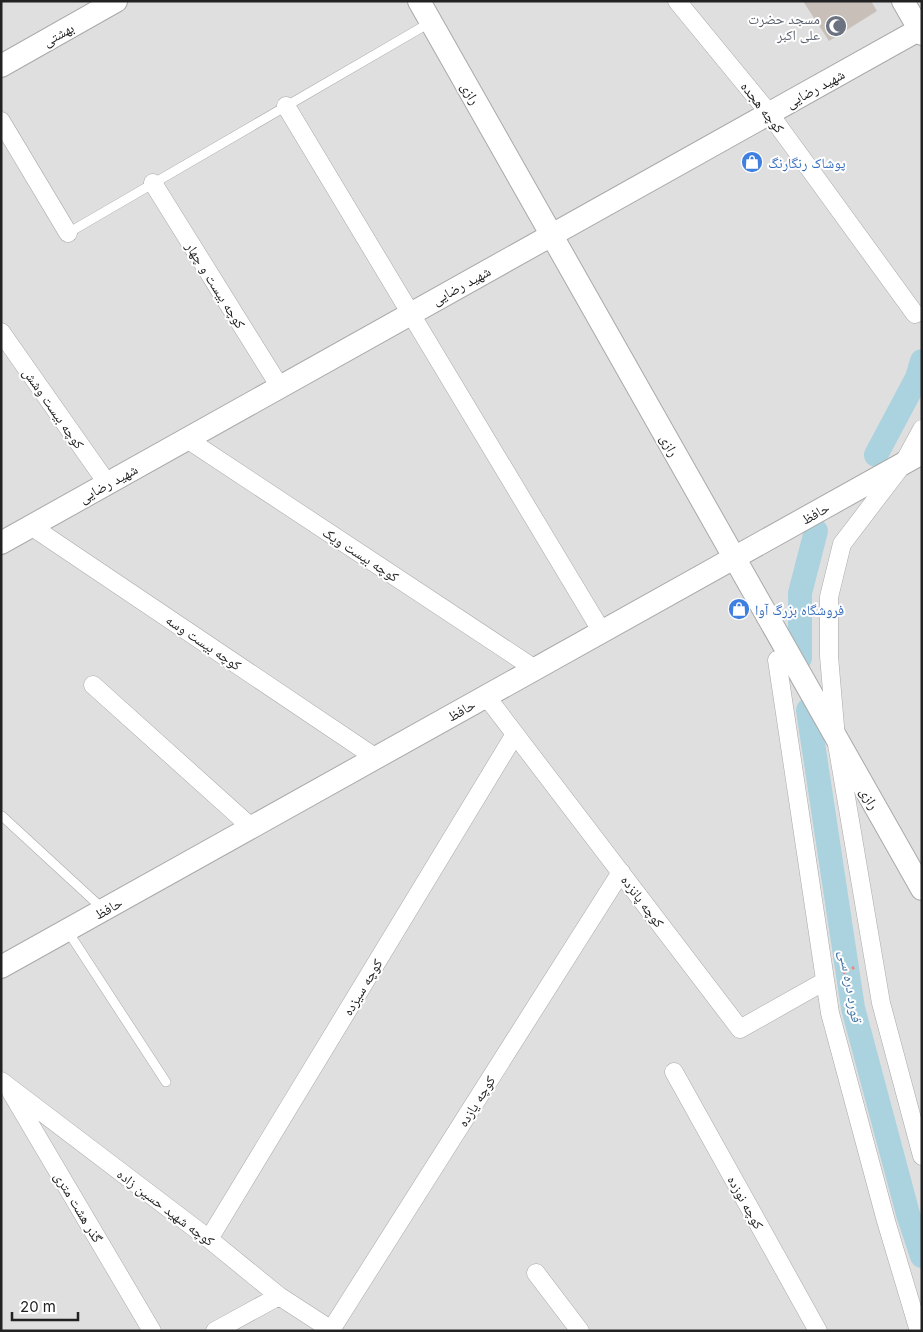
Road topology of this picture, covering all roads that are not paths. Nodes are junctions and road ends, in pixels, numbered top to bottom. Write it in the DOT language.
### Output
graph roads {
  1 [pos="116,1"];
  2 [pos="419,1"];
  3 [pos="677,1"];
  4 [pos="904,1"];
  5 [pos="431,22"];
  6 [pos="921,31"];
  7 [pos="1,66"];
  8 [pos="286,106"];
  9 [pos="769,113"];
  10 [pos="1,121"];
  11 [pos="153,184"];
  12 [pos="68,233"];
  13 [pos="552,235"];
  14 [pos="411,314"];
  15 [pos="915,314"];
  16 [pos="1,332"];
  17 [pos="280,387"];
  18 [pos="922,428"];
  19 [pos="187,439"];
  20 [pos="912,458"];
  21 [pos="107,484"];
  22 [pos="31,526"];
  23 [pos="1,543"];
  24 [pos="734,558"];
  25 [pos="602,632"];
  26 [pos="777,660"];
  27 [pos="535,669"];
  28 [pos="93,685"];
  29 [pos="486,696"];
  30 [pos="516,734"];
  31 [pos="836,738"];
  32 [pos="376,758"];
  33 [pos="2,816"];
  34 [pos="251,827"];
  35 [pos="621,872"];
  36 [pos="922,889"];
  37 [pos="104,910"];
  38 [pos="67,930"];
  39 [pos="1,967"];
  40 [pos="830,979"];
  41 [pos="674,1072"];
  42 [pos="4,1082"];
  43 [pos="166,1082"];
  44 [pos="922,1156"];
  45 [pos="209,1239"];
  46 [pos="536,1273"];
  47 [pos="279,1296"];
  48 [pos="332,1330"];
  49 [pos="152,1331"];
  50 [pos="215,1331"];
  51 [pos="580,1331"];
  52 [pos="818,1331"];
  53 [pos="919,1331"];
  1 -- 7 [label="street, بهشتی"];
  2 -- 5 [label="street, رازی"];
  3 -- 9 [label="street, کوچه هجده"];
  4 -- 6 [label="street"];
  5 -- 8 [label="lane"];
  5 -- 13 [label="street, رازی"];
  6 -- 9 [label="street, شهید رضایی"];
  8 -- 11 [label="lane"];
  8 -- 14 [label="street"];
  9 -- 13 [label="street, شهید رضایی"];
  9 -- 15 [label="street, کوچه هجده"];
  10 -- 12 [label="street"];
  11 -- 12 [label="lane"];
  11 -- 17 [label="street, کوچه بیست و چهار"];
  13 -- 14 [label="street, شهید رضایی"];
  13 -- 24 [label="street, رازی"];
  14 -- 17 [label="street, شهید رضایی"];
  14 -- 25 [label="street"];
  16 -- 21 [label="street, کوچه بیست وشش"];
  17 -- 19 [label="street, شهید رضایی"];
  18 -- 20 [label="street"];
  19 -- 21 [label="street, شهید رضایی"];
  19 -- 27 [label="street, کوچه بیست ویک"];
  20 -- 24 [label="street, حافظ"];
  20 -- 31 [label="street"];
  21 -- 22 [label="street, شهید رضایی"];
  22 -- 23 [label="street, شهید رضایی"];
  22 -- 32 [label="street, کوچه بیست وسه"];
  24 -- 25 [label="street, حافظ"];
  24 -- 31 [label="street, رازی"];
  25 -- 27 [label="street, حافظ"];
  26 -- 40 [label="street"];
  27 -- 29 [label="street, حافظ"];
  28 -- 34 [label="street"];
  29 -- 30 [label="street, کوچه پانزده"];
  29 -- 32 [label="street, حافظ"];
  30 -- 35 [label="street, کوچه پانزده"];
  30 -- 45 [label="street, کوچه سیزده"];
  31 -- 36 [label="street, رازی"];
  31 -- 44 [label="street"];
  32 -- 34 [label="street, حافظ"];
  33 -- 37 [label="lane"];
  34 -- 37 [label="street, حافظ"];
  35 -- 40 [label="street, کوچه پانزده"];
  35 -- 48 [label="street, کوچه یازده"];
  37 -- 38 [label="street, حافظ"];
  38 -- 39 [label="street, حافظ"];
  38 -- 43 [label="lane"];
  40 -- 53 [label="street"];
  41 -- 52 [label="street, کوچه نوزده"];
  42 -- 45 [label="street, کوچه شهید حسین زاده"];
  42 -- 49 [label="street, گذر هشت متری"];
  45 -- 47 [label="street, کوچه شهید حسین زاده"];
  46 -- 51 [label="street"];
  47 -- 48 [label="street, کوچه شهید حسین زاده"];
  47 -- 50 [label="street"];
}
